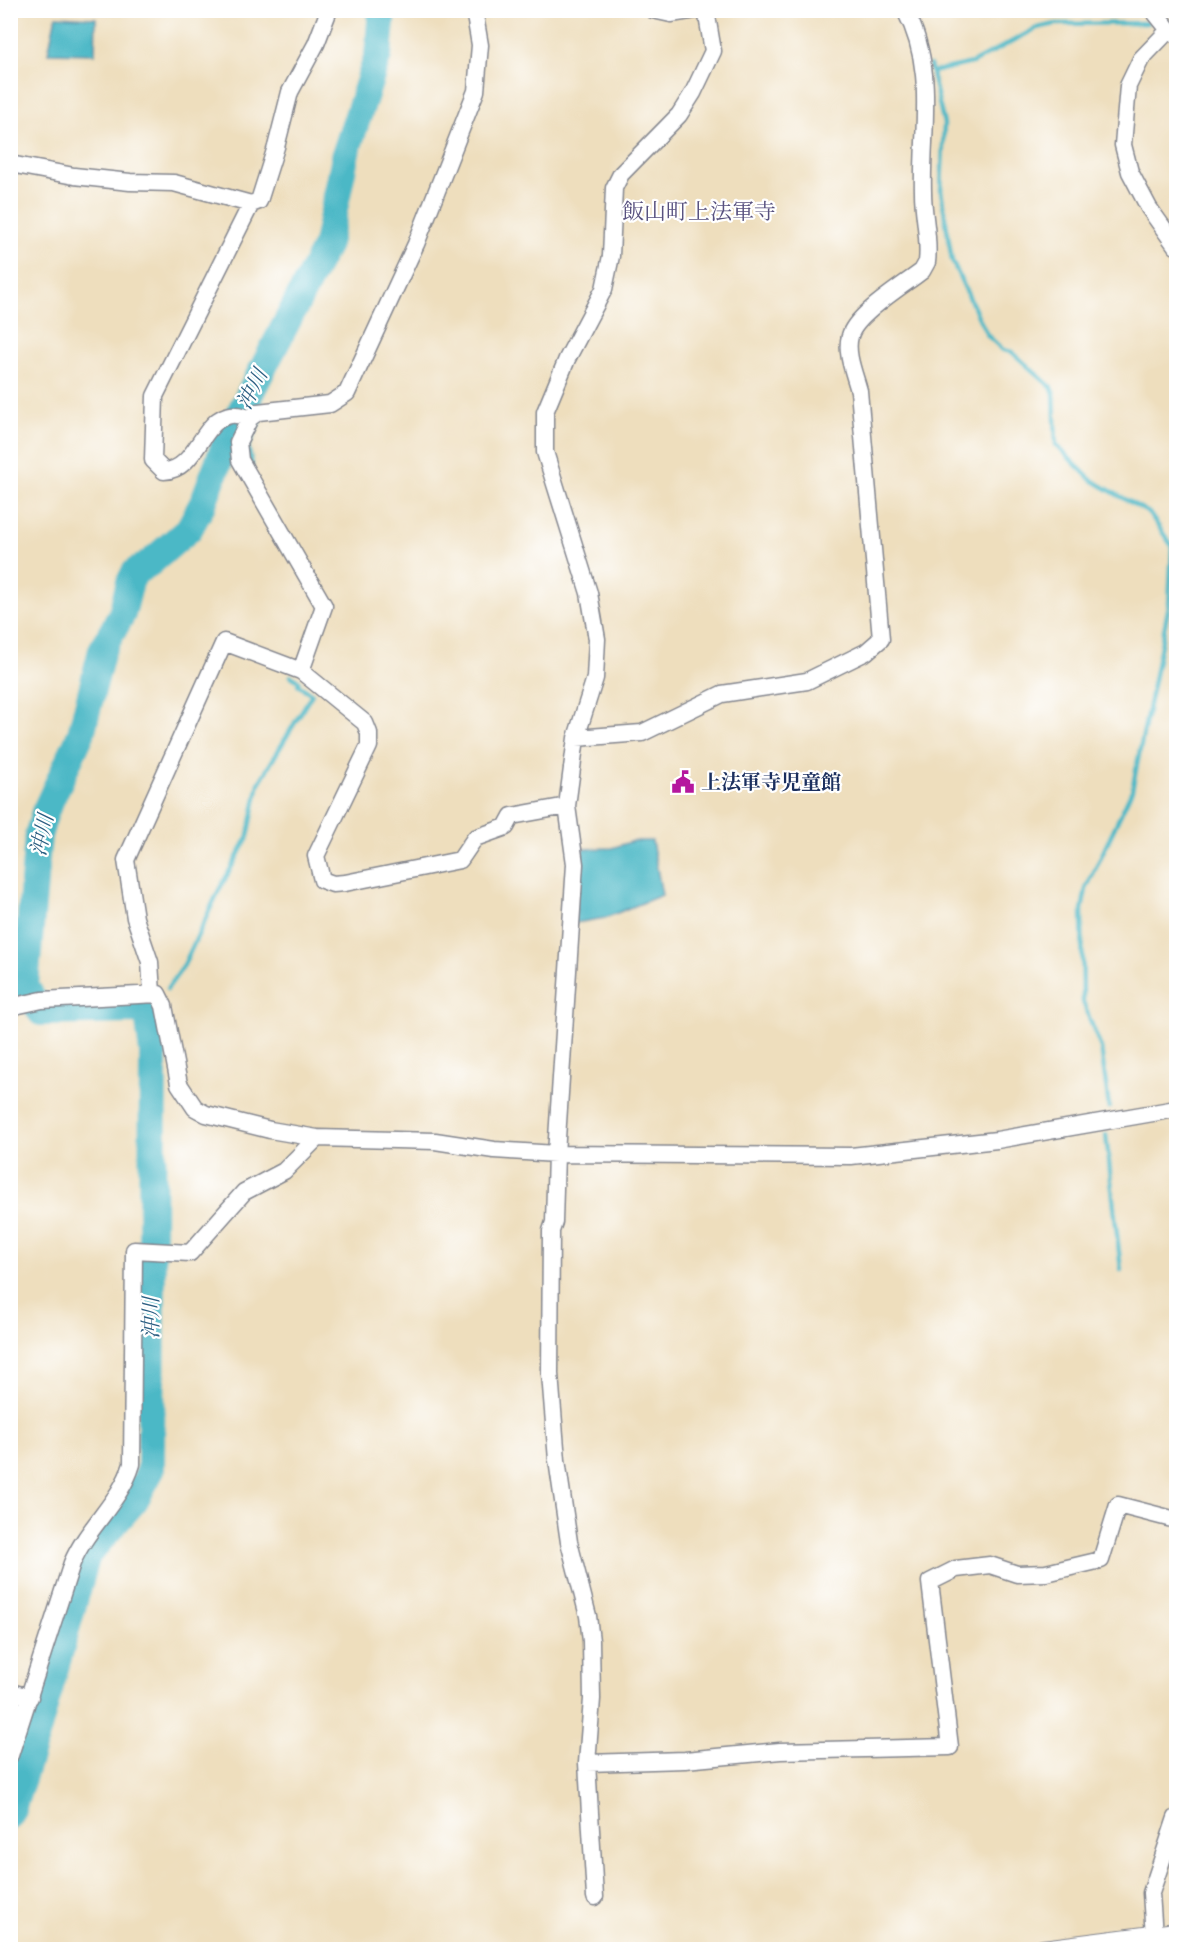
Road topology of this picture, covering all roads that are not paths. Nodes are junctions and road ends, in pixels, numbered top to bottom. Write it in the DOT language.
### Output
graph roads {
  1 [pos="328,10"];
  2 [pos="474,10"];
  3 [pos="653,10"];
  4 [pos="696,10"];
  5 [pos="706,10"];
  6 [pos="905,10"];
  7 [pos="1153,10"];
  8 [pos="1173,32"];
  9 [pos="10,164"];
  10 [pos="250,204"];
  11 [pos="1176,246"];
  12 [pos="250,415"];
  13 [pos="301,671"];
  14 [pos="576,738"];
  15 [pos="567,806"];
  16 [pos="152,993"];
  17 [pos="17,1005"];
  18 [pos="1176,1109"];
  19 [pos="317,1138"];
  20 [pos="556,1154"];
  21 [pos="1176,1520"];
  22 [pos="10,1692"];
  23 [pos="30,1697"];
  24 [pos="10,1755"];
  25 [pos="587,1763"];
  26 [pos="1176,1818"];
  27 [pos="595,1897"];
  28 [pos="1176,1933"];
  29 [pos="1156,1943"];
  30 [pos="1043,1950"];
  1 -- 10 [label="street"];
  2 -- 12 [label="street"];
  3 -- 4 [label="street"];
  5 -- 14 [label="street"];
  6 -- 14 [label="street"];
  7 -- 8 [label="street"];
  8 -- 11 [label="street"];
  9 -- 10 [label="street"];
  10 -- 12 [label="street"];
  12 -- 13 [label="street"];
  13 -- 15 [label="street"];
  13 -- 16 [label="street"];
  14 -- 15 [label="street"];
  15 -- 20 [label="street"];
  16 -- 17 [label="street"];
  16 -- 19 [label="street"];
  18 -- 20 [label="street"];
  19 -- 20 [label="street"];
  19 -- 23 [label="street"];
  20 -- 25 [label="street"];
  21 -- 25 [label="street"];
  22 -- 23 [label="street"];
  23 -- 24 [label="street"];
  25 -- 27 [label="street"];
  26 -- 29 [label="street"];
  28 -- 29 [label="street"];
  29 -- 30 [label="street"];
}
